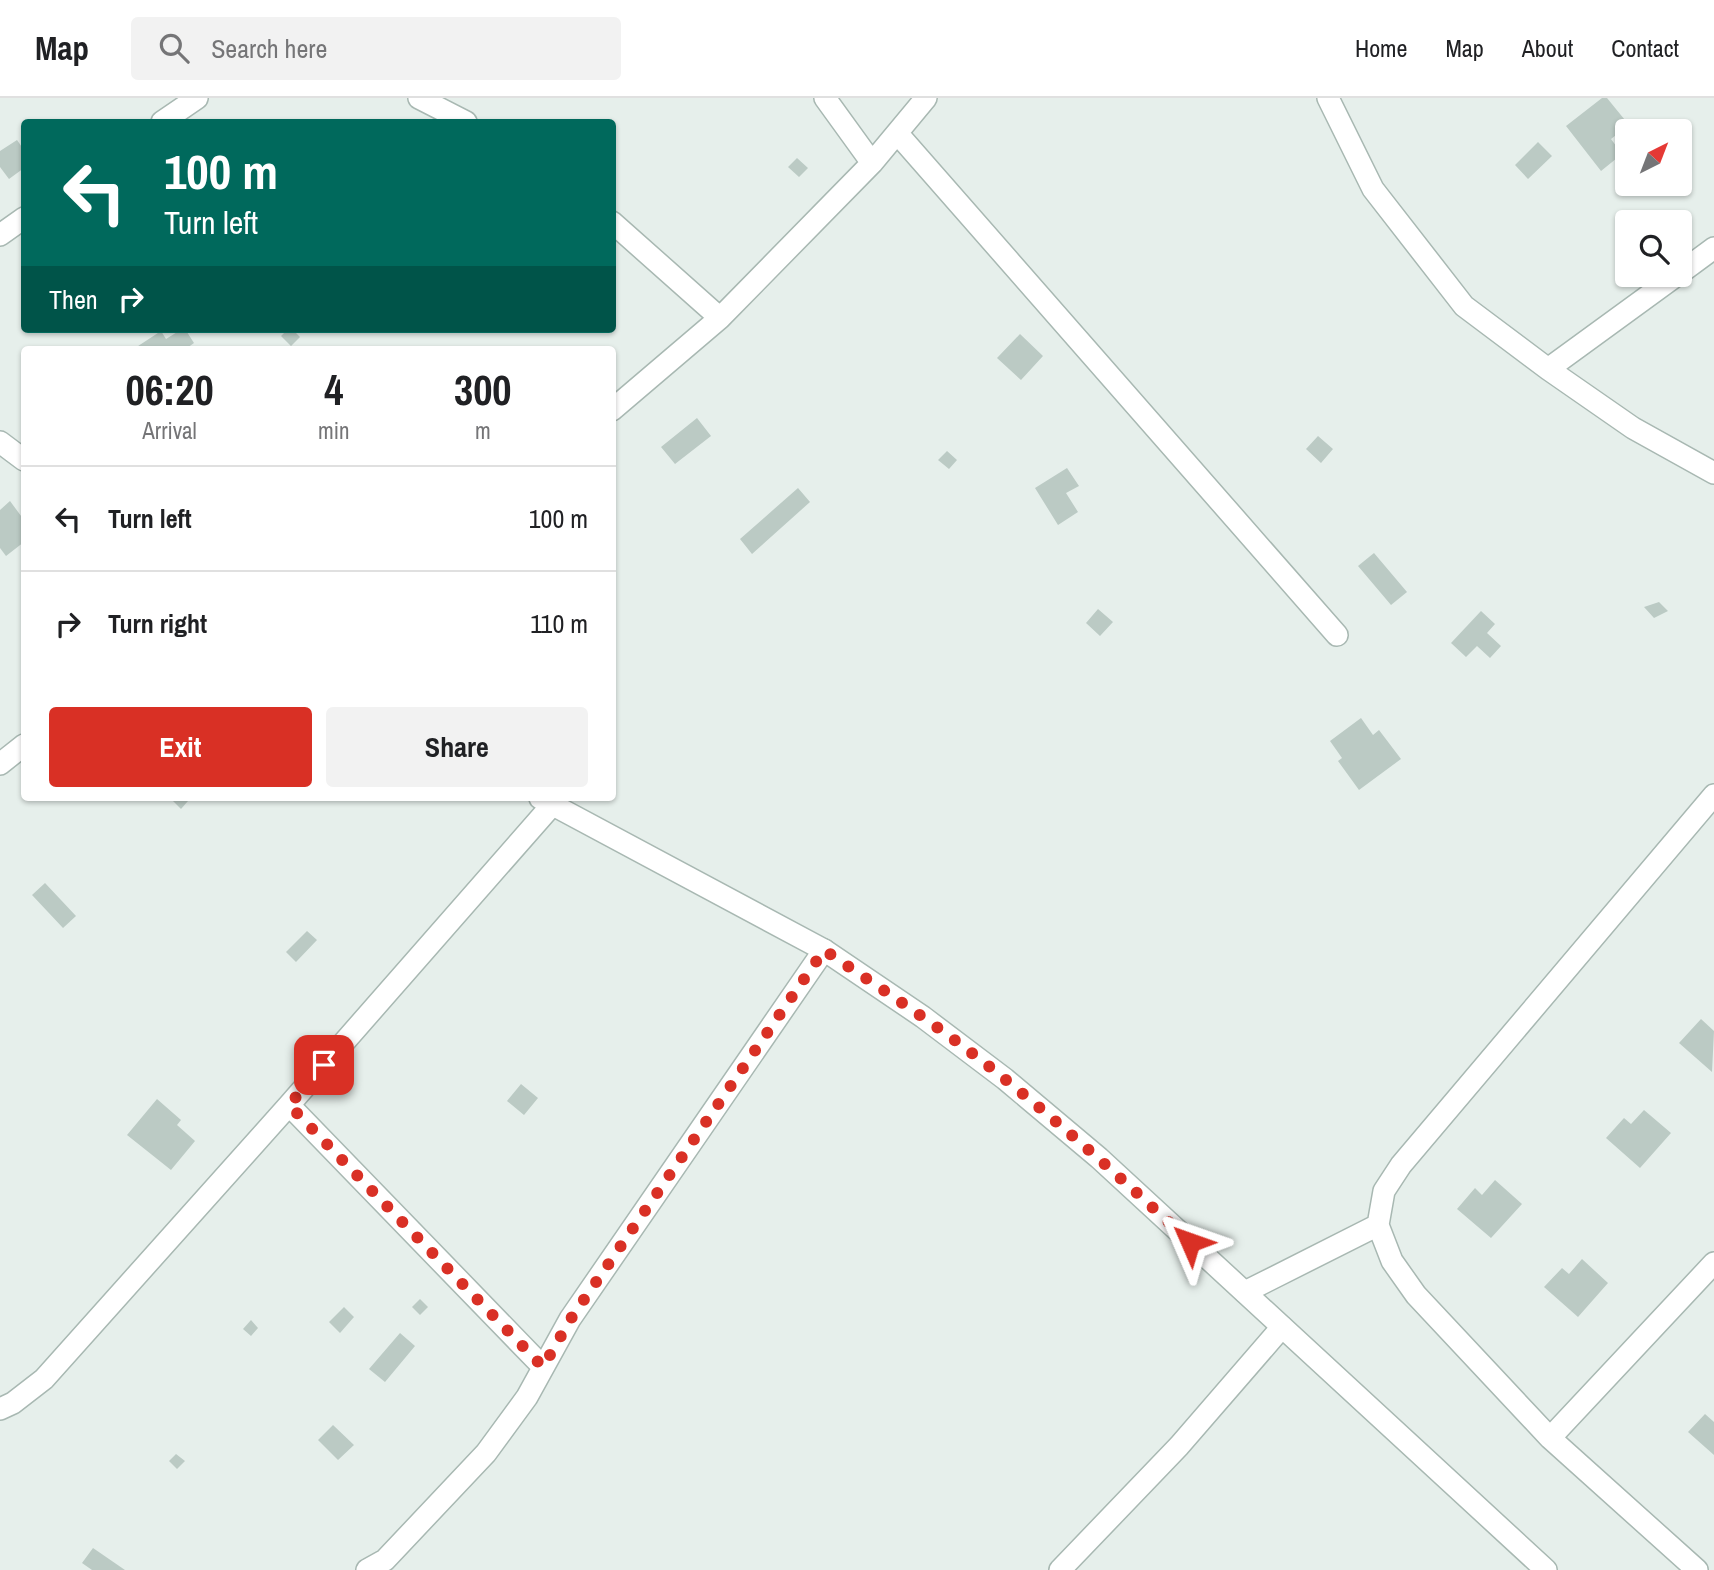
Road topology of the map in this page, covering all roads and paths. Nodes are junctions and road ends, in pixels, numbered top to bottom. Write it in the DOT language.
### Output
graph roads {
  1 [pos="197,98"];
  2 [pos="419,98"];
  3 [pos="825,98"];
  4 [pos="926,98"];
  5 [pos="1328,98"];
  6 [pos="166,119"];
  7 [pos="460,119"];
  8 [pos="897,133"];
  9 [pos="872,163"];
  10 [pos="21,220"];
  11 [pos="616,226"];
  12 [pos="0,235"];
  13 [pos="1714,248"];
  14 [pos="1692,264"];
  15 [pos="1661,287"];
  16 [pos="720,318"];
  17 [pos="1548,369"];
  18 [pos="616,407"];
  19 [pos="0,442"];
  20 [pos="21,458"];
  21 [pos="1714,473"];
  22 [pos="1337,635"];
  23 [pos="21,747"];
  24 [pos="0,764"];
  25 [pos="1714,795"];
  26 [pos="546,801"];
  27 [pos="824,950"];
  28 [pos="289,1105"];
  29 [pos="1378,1224"];
  30 [pos="1714,1263"];
  31 [pos="1245,1292"];
  32 [pos="1282,1327"];
  33 [pos="543,1367"];
  34 [pos="0,1409"];
  35 [pos="1550,1438"];
  36 [pos="366,1570"];
  37 [pos="1060,1570"];
  38 [pos="1546,1570"];
  39 [pos="1697,1570"];
  1 -- 6 [label="street"];
  2 -- 7 [label="street"];
  3 -- 9 [label="street"];
  4 -- 8 [label="street"];
  5 -- 17 [label="street"];
  8 -- 9 [label="street"];
  8 -- 22 [label="street"];
  9 -- 16 [label="street"];
  10 -- 12 [label="street"];
  11 -- 16 [label="street"];
  13 -- 14 [label="street"];
  15 -- 17 [label="street"];
  16 -- 18 [label="street"];
  17 -- 21 [label="street"];
  19 -- 20 [label="street"];
  23 -- 24 [label="street"];
  25 -- 29 [label="street"];
  26 -- 27 [label="street"];
  26 -- 28 [label="street"];
  27 -- 31 [label="street"];
  27 -- 33 [label="street"];
  28 -- 33 [label="street"];
  28 -- 34 [label="street"];
  29 -- 31 [label="street"];
  29 -- 35 [label="street"];
  30 -- 35 [label="street"];
  31 -- 32 [label="street"];
  32 -- 37 [label="street"];
  32 -- 38 [label="street"];
  33 -- 36 [label="street"];
  35 -- 39 [label="street"];
}
